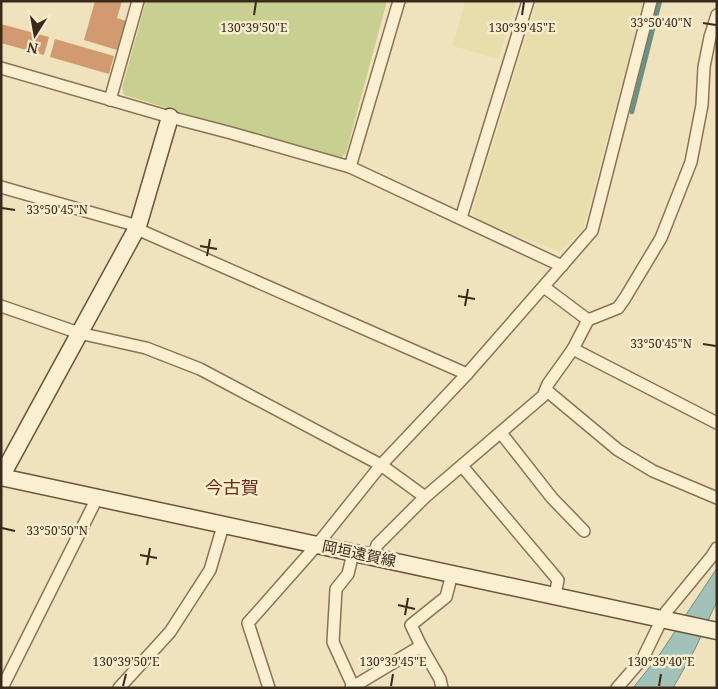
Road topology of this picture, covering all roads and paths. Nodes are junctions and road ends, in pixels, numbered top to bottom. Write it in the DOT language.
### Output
graph roads {
  1 [pos="138,1"];
  2 [pos="399,1"];
  3 [pos="528,1"];
  4 [pos="651,1"];
  5 [pos="717,15"];
  6 [pos="1,68"];
  7 [pos="110,100"];
  8 [pos="170,117"];
  9 [pos="350,167"];
  10 [pos="1,187"];
  11 [pos="461,218"];
  12 [pos="138,227"];
  13 [pos="562,266"];
  14 [pos="544,287"];
  15 [pos="1,306"];
  16 [pos="588,320"];
  17 [pos="79,333"];
  18 [pos="573,349"];
  19 [pos="467,374"];
  20 [pos="546,390"];
  21 [pos="717,423"];
  22 [pos="501,432"];
  23 [pos="381,465"];
  24 [pos="462,466"];
  25 [pos="1,477"];
  26 [pos="425,497"];
  27 [pos="97,498"];
  28 [pos="717,498"];
  29 [pos="223,526"];
  30 [pos="584,531"];
  31 [pos="317,545"];
  32 [pos="717,548"];
  33 [pos="353,553"];
  34 [pos="373,558"];
  35 [pos="452,574"];
  36 [pos="555,596"];
  37 [pos="662,619"];
  38 [pos="717,631"];
  39 [pos="421,646"];
  40 [pos="352,687"];
  41 [pos="2,688"];
  42 [pos="119,688"];
  43 [pos="269,688"];
  44 [pos="442,688"];
  45 [pos="617,688"];
  1 -- 7 [label="street"];
  2 -- 9 [label="street"];
  3 -- 11 [label="street"];
  4 -- 13 [label="street"];
  5 -- 16 [label="street"];
  6 -- 7 [label="street"];
  7 -- 8 [label="street"];
  8 -- 9 [label="street"];
  8 -- 12 [label="main road"];
  9 -- 11 [label="street"];
  10 -- 12 [label="street"];
  11 -- 13 [label="street"];
  12 -- 17 [label="main road"];
  12 -- 19 [label="street"];
  13 -- 14 [label="street"];
  14 -- 16 [label="street"];
  14 -- 19 [label="street"];
  15 -- 17 [label="street"];
  16 -- 18 [label="street"];
  17 -- 23 [label="street"];
  17 -- 25 [label="main road"];
  18 -- 20 [label="street"];
  18 -- 21 [label="street"];
  19 -- 23 [label="street"];
  20 -- 22 [label="street"];
  20 -- 28 [label="street"];
  22 -- 24 [label="street"];
  22 -- 30 [label="street"];
  23 -- 26 [label="street"];
  23 -- 31 [label="street"];
  24 -- 26 [label="street"];
  24 -- 36 [label="street"];
  25 -- 27 [label="main road, 岡垣遠賀線"];
  26 -- 34 [label="street"];
  27 -- 29 [label="main road, 岡垣遠賀線"];
  27 -- 41 [label="street"];
  29 -- 31 [label="main road, 岡垣遠賀線"];
  29 -- 42 [label="street"];
  31 -- 33 [label="main road, 岡垣遠賀線"];
  31 -- 43 [label="street"];
  32 -- 37 [label="street"];
  33 -- 34 [label="main road, 岡垣遠賀線"];
  33 -- 40 [label="street"];
  34 -- 35 [label="main road, 岡垣遠賀線"];
  35 -- 36 [label="main road, 岡垣遠賀線"];
  35 -- 39 [label="street"];
  36 -- 37 [label="main road, 岡垣遠賀線"];
  37 -- 38 [label="main road, 岡垣遠賀線"];
  37 -- 45 [label="street"];
  39 -- 40 [label="street"];
  39 -- 44 [label="street"];
}
